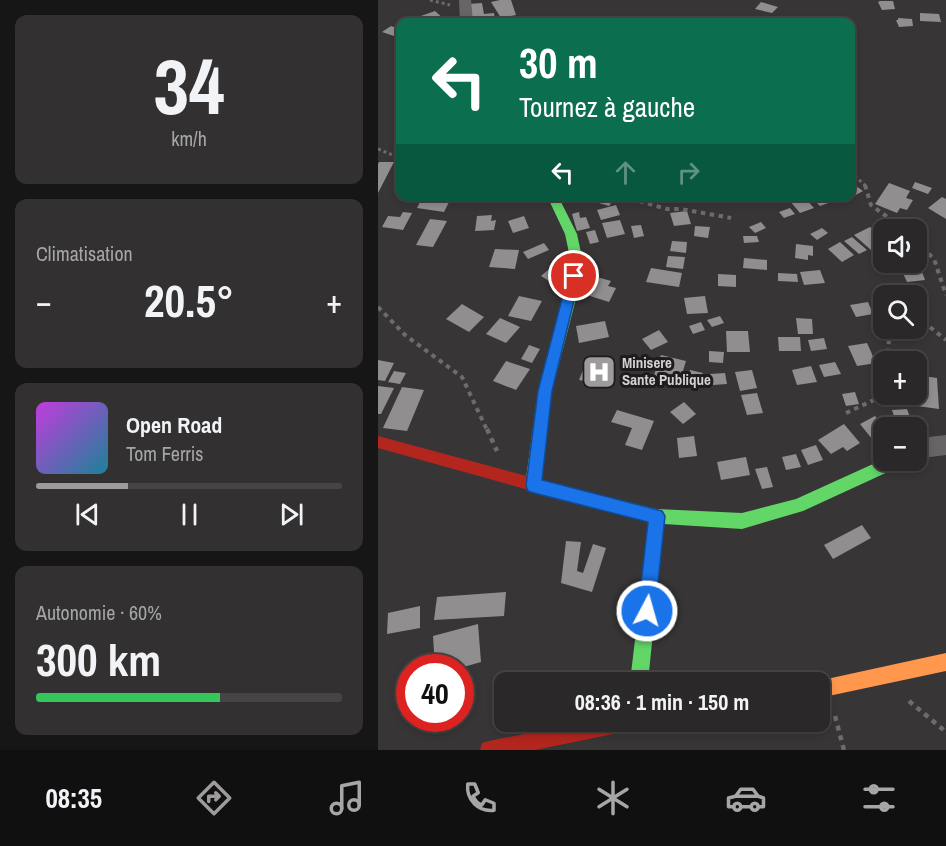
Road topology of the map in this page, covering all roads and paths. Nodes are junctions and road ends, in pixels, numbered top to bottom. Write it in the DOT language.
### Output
graph roads {
  1 [pos="465,0"];
  2 [pos="467,18"];
  3 [pos="378,150"];
  4 [pos="396,157"];
  5 [pos="855,176"];
  6 [pos="554,201"];
  7 [pos="639,201"];
  8 [pos="731,218"];
  9 [pos="890,219"];
  10 [pos="927,252"];
  11 [pos="946,296"];
  12 [pos="378,307"];
  13 [pos="927,325"];
  14 [pos="946,340"];
  15 [pos="873,400"];
  16 [pos="846,413"];
  17 [pos="378,442"];
  18 [pos="946,445"];
  19 [pos="927,447"];
  20 [pos="874,471"];
  21 [pos="511,479"];
  22 [pos="534,486"];
  23 [pos="657,516"];
  24 [pos="946,662"];
  25 [pos="640,672"];
  26 [pos="896,673"];
  27 [pos="830,687"];
  28 [pos="598,732"];
  29 [pos="946,732"];
  30 [pos="568,742"];
  31 [pos="489,750"];
  1 -- 2 [label="street"];
  3 -- 4 [label="path"];
  5 -- 9 [label="path"];
  6 -- 22 [label="main road"];
  7 -- 8 [label="path"];
  10 -- 11 [label="path"];
  12 -- 21 [label="path"];
  13 -- 14 [label="path"];
  15 -- 16 [label="path"];
  17 -- 21 [label="main road"];
  18 -- 19 [label="street"];
  20 -- 23 [label="main road"];
  21 -- 22 [label="main road"];
  22 -- 23 [label="main road"];
  23 -- 25 [label="main road"];
  24 -- 26 [label="main road"];
  26 -- 27 [label="main road"];
  26 -- 29 [label="path"];
  28 -- 30 [label="main road"];
  30 -- 31 [label="main road"];
}
